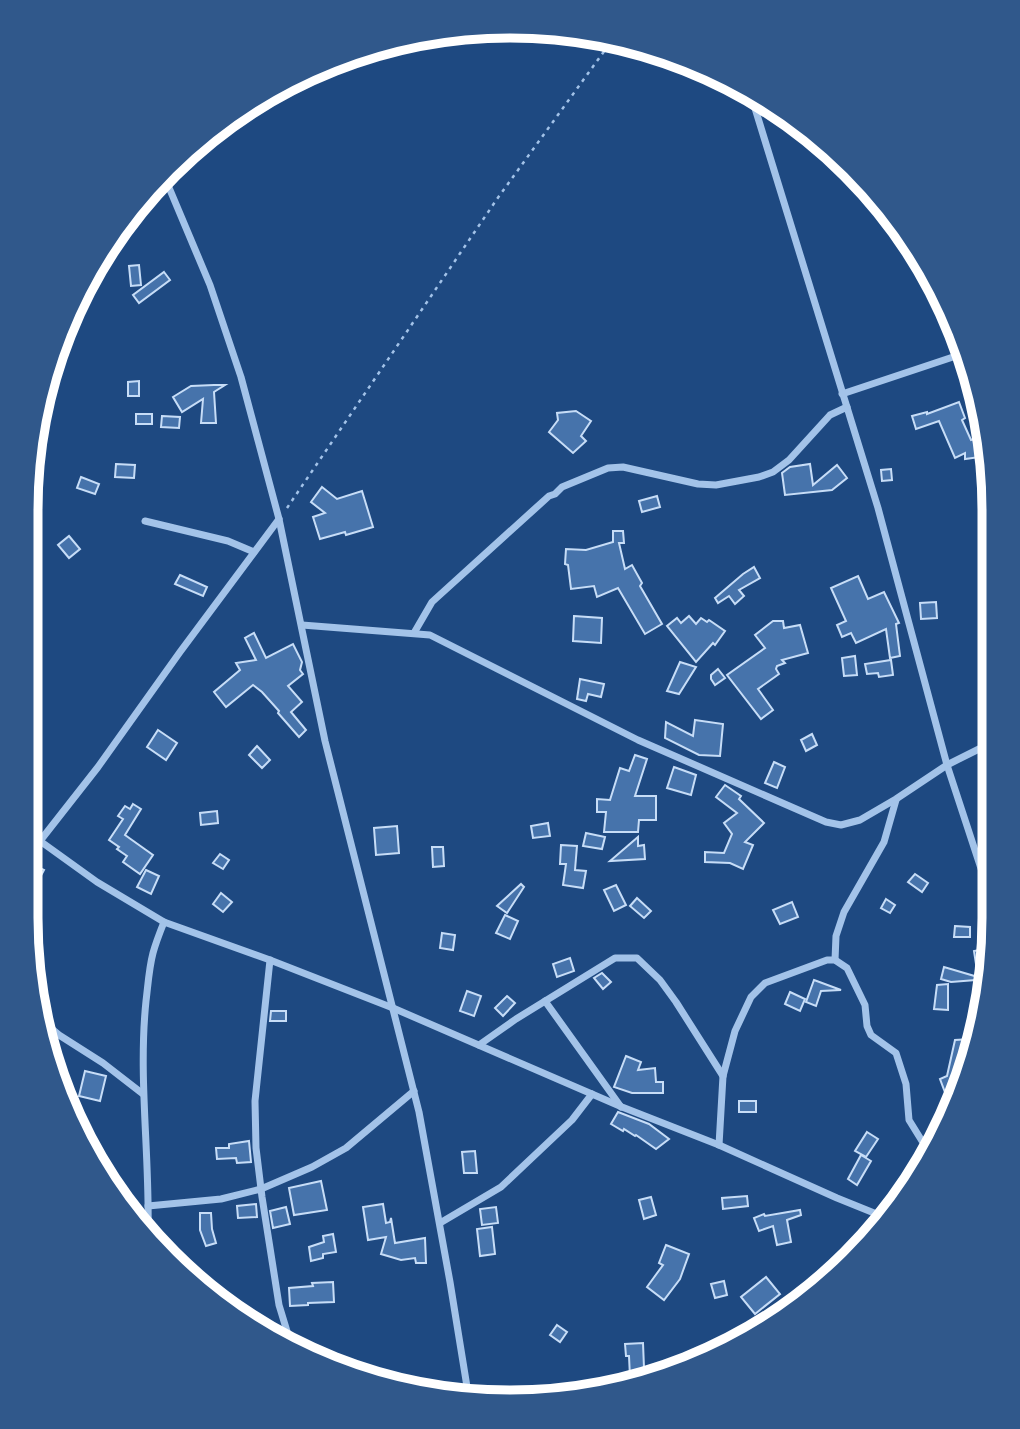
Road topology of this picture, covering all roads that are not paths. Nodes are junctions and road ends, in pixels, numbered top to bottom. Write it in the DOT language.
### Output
graph roads {
  1 [pos="755,107"];
  2 [pos="168,186"];
  3 [pos="955,356"];
  4 [pos="842,394"];
  5 [pos="847,407"];
  6 [pos="279,519"];
  7 [pos="145,521"];
  8 [pos="254,552"];
  9 [pos="302,625"];
  10 [pos="414,632"];
  11 [pos="982,748"];
  12 [pos="947,765"];
  13 [pos="896,799"];
  14 [pos="40,841"];
  15 [pos="982,870"];
  16 [pos="164,922"];
  17 [pos="270,960"];
  18 [pos="835,960"];
  19 [pos="545,1001"];
  20 [pos="393,1007"];
  21 [pos="52,1029"];
  22 [pos="479,1045"];
  23 [pos="723,1076"];
  24 [pos="414,1091"];
  25 [pos="143,1094"];
  26 [pos="592,1094"];
  27 [pos="622,1107"];
  28 [pos="925,1143"];
  29 [pos="719,1145"];
  30 [pos="261,1189"];
  31 [pos="148,1206"];
  32 [pos="877,1214"];
  33 [pos="148,1220"];
  34 [pos="440,1223"];
  35 [pos="287,1334"];
  36 [pos="467,1388"];
  1 -- 4 [label="street"];
  2 -- 6 [label="street"];
  3 -- 4 [label="street"];
  4 -- 5 [label="street"];
  5 -- 10 [label="street"];
  5 -- 12 [label="street"];
  6 -- 8 [label="street"];
  6 -- 9 [label="street"];
  7 -- 8 [label="street"];
  8 -- 14 [label="street"];
  9 -- 10 [label="street"];
  9 -- 20 [label="street"];
  10 -- 13 [label="street"];
  11 -- 12 [label="street"];
  12 -- 13 [label="street"];
  12 -- 15 [label="street"];
  13 -- 18 [label="street"];
  14 -- 16 [label="street"];
  16 -- 17 [label="street"];
  16 -- 25 [label="street"];
  17 -- 20 [label="street"];
  17 -- 30 [label="street"];
  18 -- 23 [label="street"];
  18 -- 28 [label="street"];
  19 -- 22 [label="street"];
  19 -- 23 [label="street"];
  19 -- 27 [label="street"];
  20 -- 22 [label="street"];
  20 -- 24 [label="street"];
  21 -- 25 [label="street"];
  22 -- 26 [label="street"];
  23 -- 29 [label="street"];
  24 -- 30 [label="street"];
  24 -- 34 [label="street"];
  25 -- 31 [label="street"];
  26 -- 27 [label="street"];
  26 -- 34 [label="street"];
  27 -- 29 [label="street"];
  29 -- 32 [label="street"];
  30 -- 31 [label="street"];
  30 -- 35 [label="street"];
  31 -- 33 [label="street"];
  34 -- 36 [label="street"];
}
